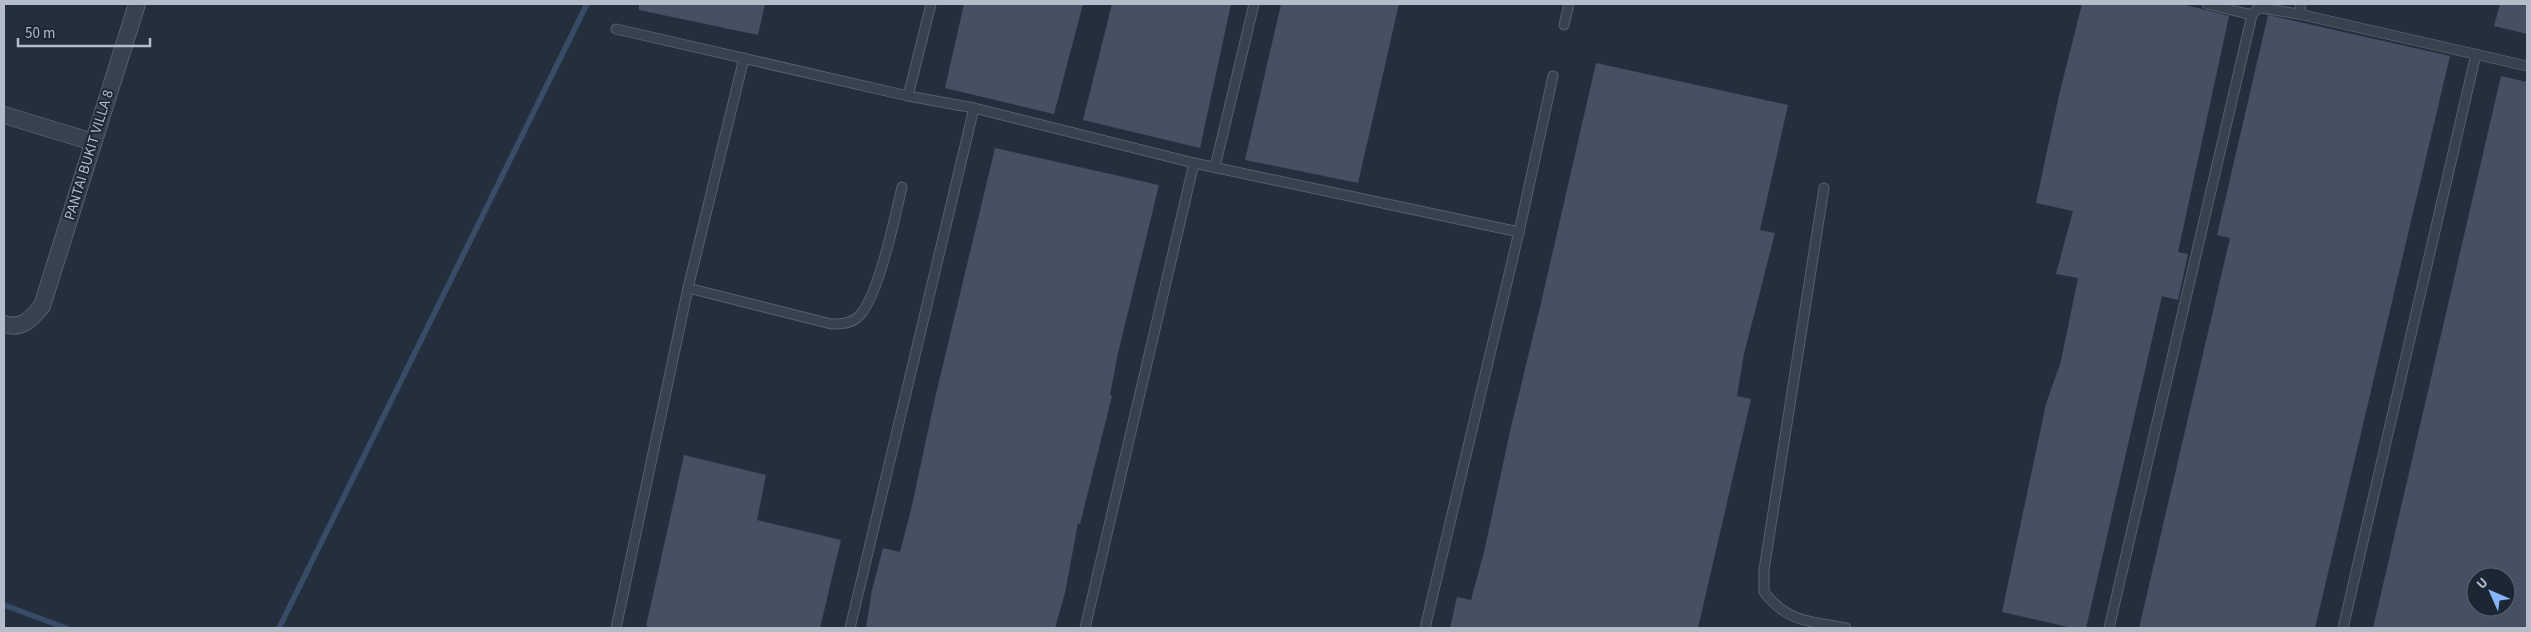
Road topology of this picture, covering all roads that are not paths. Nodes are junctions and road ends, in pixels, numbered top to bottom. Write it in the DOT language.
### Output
graph roads {
  1 [pos="137,4"];
  2 [pos="931,4"];
  3 [pos="1254,4"];
  4 [pos="1570,4"];
  5 [pos="2207,4"];
  6 [pos="2301,4"];
  7 [pos="2299,14"];
  8 [pos="2252,15"];
  9 [pos="1564,25"];
  10 [pos="616,29"];
  11 [pos="2476,54"];
  12 [pos="744,58"];
  13 [pos="2527,66"];
  14 [pos="1553,76"];
  15 [pos="908,96"];
  16 [pos="974,108"];
  17 [pos="4,115"];
  18 [pos="93,142"];
  19 [pos="1194,163"];
  20 [pos="1215,168"];
  21 [pos="902,187"];
  22 [pos="1824,188"];
  23 [pos="1519,232"];
  24 [pos="688,288"];
  25 [pos="4,324"];
  26 [pos="616,628"];
  27 [pos="850,628"];
  28 [pos="1085,628"];
  29 [pos="1425,628"];
  30 [pos="1846,628"];
  31 [pos="2109,628"];
  32 [pos="2343,628"];
  1 -- 18 [label="street, PANTAI BUKIT VILLA 8"];
  2 -- 15 [label="lane"];
  3 -- 20 [label="lane"];
  4 -- 9 [label="lane"];
  5 -- 8 [label="lane"];
  6 -- 7 [label="lane"];
  7 -- 8 [label="lane"];
  7 -- 11 [label="lane"];
  8 -- 31 [label="lane"];
  10 -- 12 [label="lane"];
  11 -- 13 [label="lane"];
  11 -- 32 [label="lane"];
  12 -- 15 [label="lane"];
  12 -- 24 [label="lane"];
  14 -- 23 [label="lane"];
  15 -- 16 [label="lane"];
  16 -- 19 [label="lane"];
  16 -- 27 [label="lane"];
  17 -- 18 [label="street"];
  18 -- 25 [label="street, PANTAI BUKIT VILLA 8"];
  19 -- 20 [label="lane"];
  19 -- 28 [label="lane"];
  20 -- 23 [label="lane"];
  21 -- 24 [label="lane"];
  22 -- 30 [label="lane"];
  23 -- 29 [label="lane"];
  24 -- 26 [label="lane"];
}
